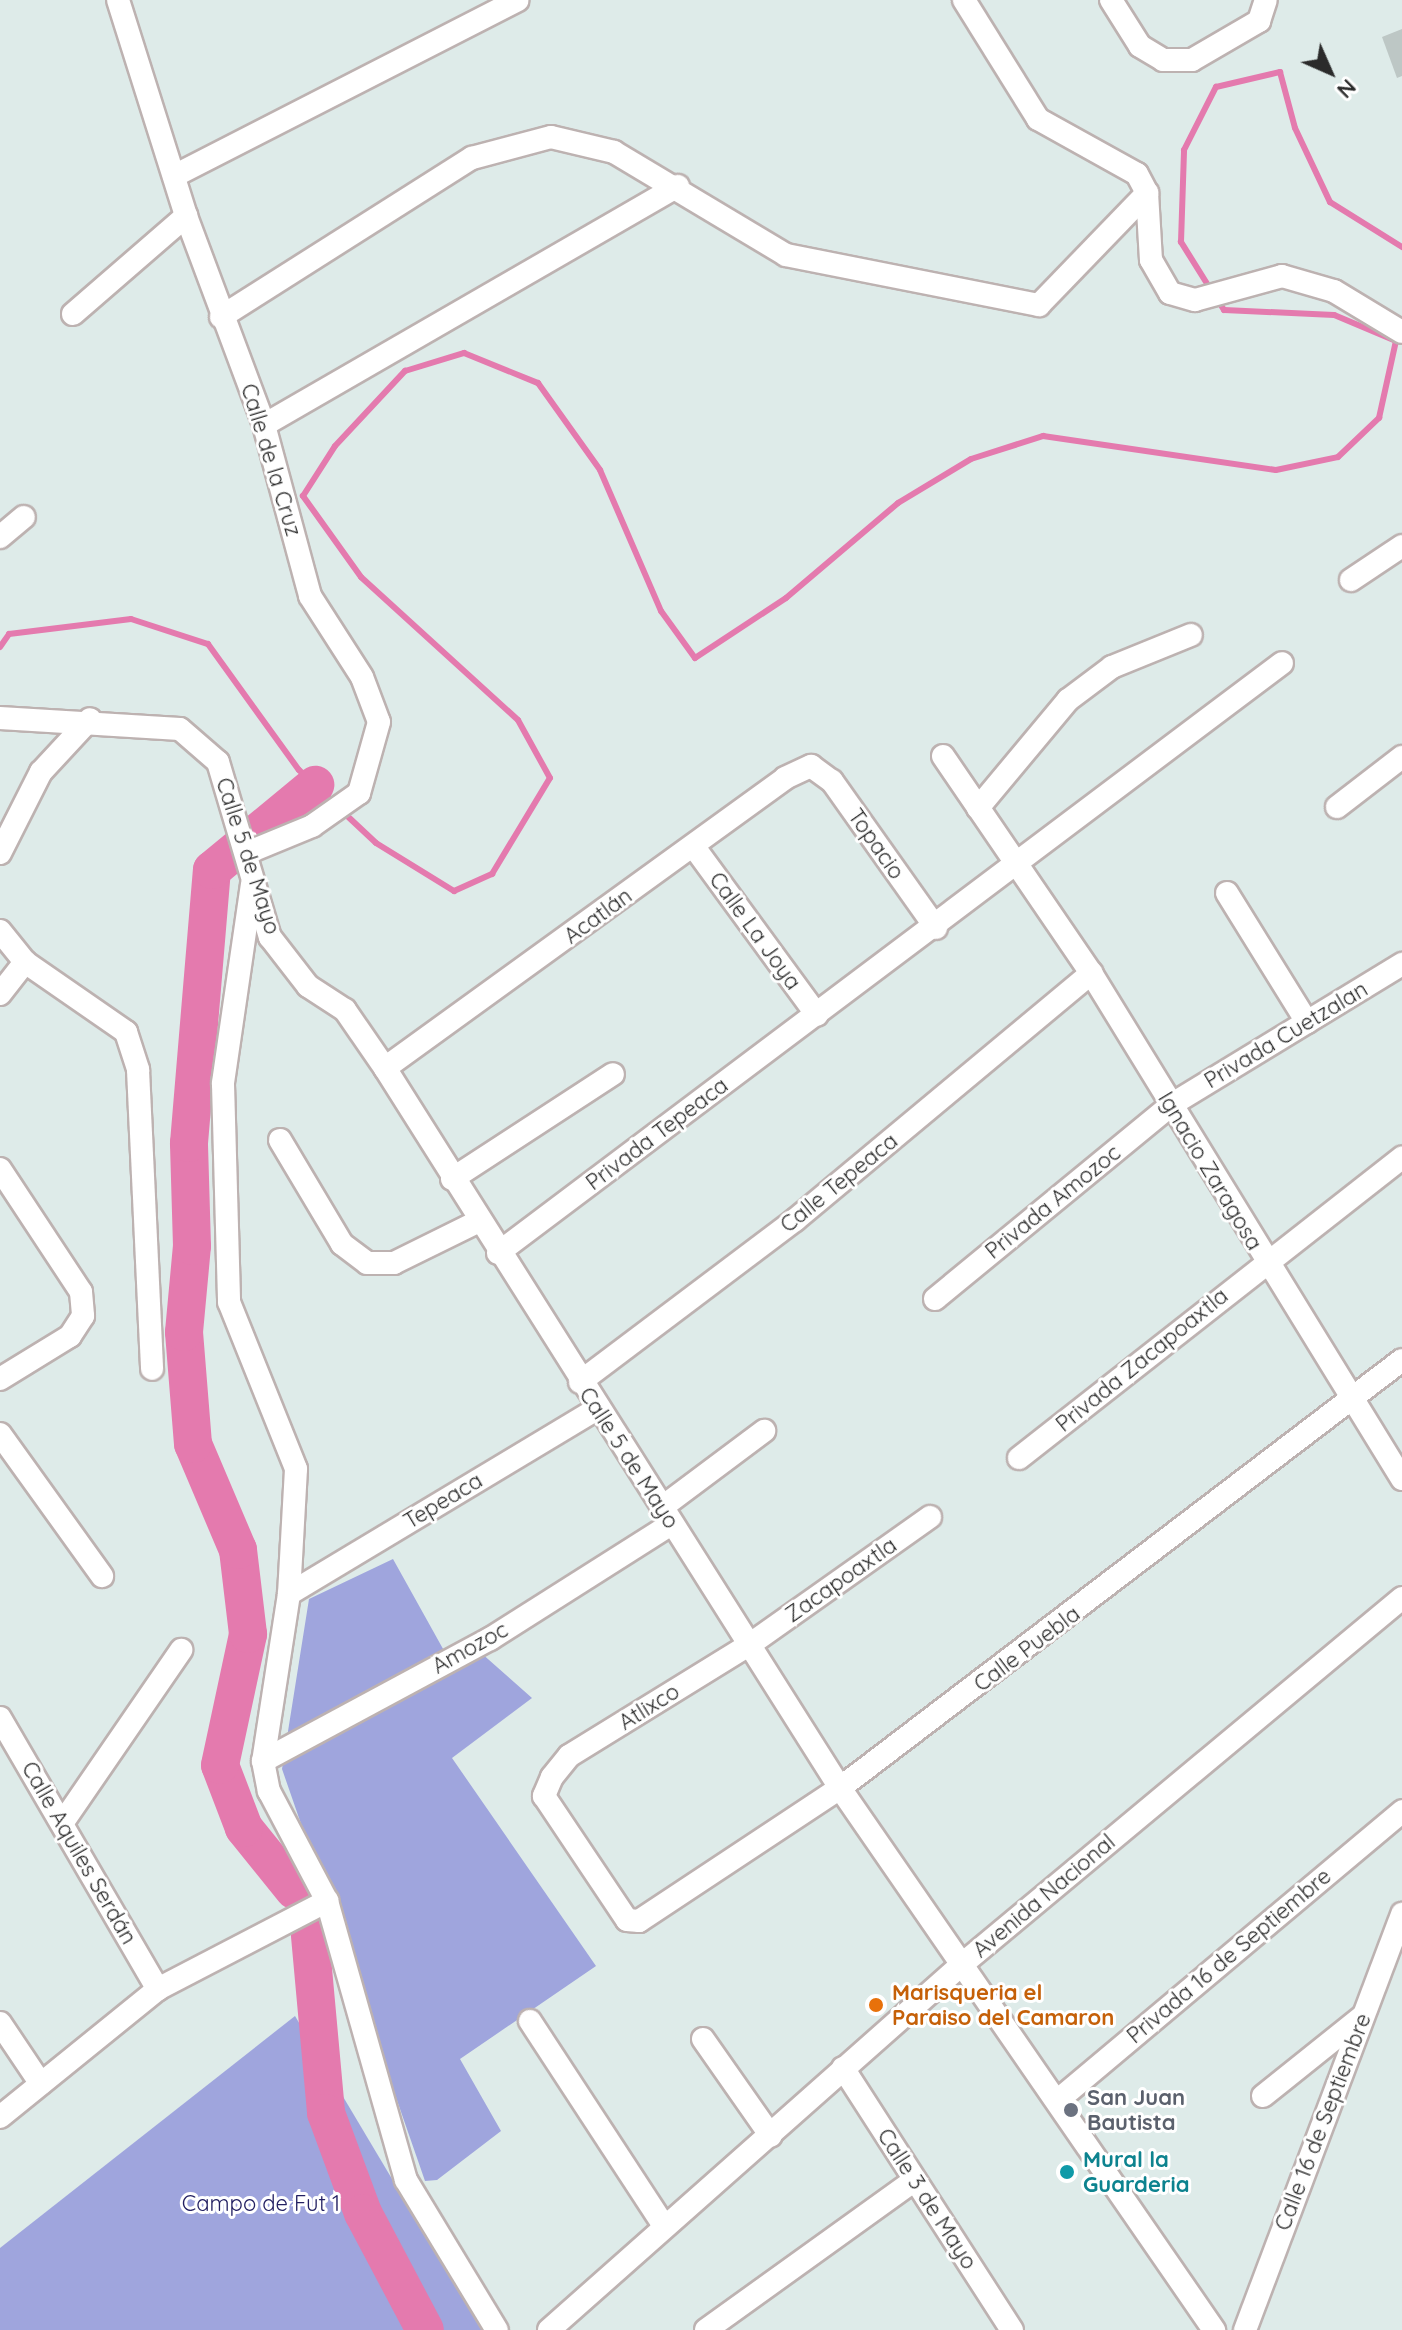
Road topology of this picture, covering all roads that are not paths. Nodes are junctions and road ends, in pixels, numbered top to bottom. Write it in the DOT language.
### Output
graph roads {
  1 [pos="118,0"];
  2 [pos="518,0"];
  3 [pos="964,0"];
  4 [pos="1111,0"];
  5 [pos="1266,4"];
  6 [pos="174,176"];
  7 [pos="678,186"];
  8 [pos="1147,193"];
  9 [pos="186,216"];
  10 [pos="73,314"];
  11 [pos="221,317"];
  12 [pos="1402,332"];
  13 [pos="264,425"];
  14 [pos="24,517"];
  15 [pos="0,537"];
  16 [pos="1402,546"];
  17 [pos="1351,580"];
  18 [pos="1191,635"];
  19 [pos="1282,663"];
  20 [pos="0,718"];
  21 [pos="90,719"];
  22 [pos="943,756"];
  23 [pos="1402,757"];
  24 [pos="811,766"];
  25 [pos="1337,807"];
  26 [pos="978,808"];
  27 [pos="694,847"];
  28 [pos="248,851"];
  29 [pos="0,853"];
  30 [pos="1014,865"];
  31 [pos="1227,893"];
  32 [pos="936,928"];
  33 [pos="0,931"];
  34 [pos="25,962"];
  35 [pos="1402,964"];
  36 [pos="1091,973"];
  37 [pos="0,994"];
  38 [pos="817,1015"];
  39 [pos="1307,1022"];
  40 [pos="385,1068"];
  41 [pos="613,1074"];
  42 [pos="1171,1105"];
  43 [pos="280,1140"];
  44 [pos="1402,1158"];
  45 [pos="0,1169"];
  46 [pos="452,1179"];
  47 [pos="477,1222"];
  48 [pos="498,1253"];
  49 [pos="1265,1261"];
  50 [pos="935,1299"];
  51 [pos="1402,1360"];
  52 [pos="152,1369"];
  53 [pos="0,1379"];
  54 [pos="580,1382"];
  55 [pos="1349,1401"];
  56 [pos="597,1409"];
  57 [pos="764,1431"];
  58 [pos="0,1434"];
  59 [pos="1019,1458"];
  60 [pos="1402,1479"];
  61 [pos="666,1516"];
  62 [pos="930,1517"];
  63 [pos="102,1576"];
  64 [pos="289,1594"];
  65 [pos="1402,1598"];
  66 [pos="752,1643"];
  67 [pos="181,1650"];
  68 [pos="0,1718"];
  69 [pos="263,1761"];
  70 [pos="840,1788"];
  71 [pos="1402,1811"];
  72 [pos="63,1822"];
  73 [pos="327,1901"];
  74 [pos="1402,1914"];
  75 [pos="639,1921"];
  76 [pos="1394,1950"];
  77 [pos="960,1966"];
  78 [pos="158,1989"];
  79 [pos="1364,2015"];
  80 [pos="530,2021"];
  81 [pos="0,2023"];
  82 [pos="703,2039"];
  83 [pos="843,2068"];
  84 [pos="41,2084"];
  85 [pos="1263,2096"];
  86 [pos="1057,2101"];
  87 [pos="0,2117"];
  88 [pos="771,2136"];
  89 [pos="915,2180"];
  90 [pos="664,2226"];
  91 [pos="497,2330"];
  92 [pos="549,2330"];
  93 [pos="706,2330"];
  94 [pos="1012,2330"];
  95 [pos="1214,2330"];
  96 [pos="1245,2330"];
  1 -- 6 [label="street, Calle de la Cruz"];
  2 -- 6 [label="street"];
  3 -- 8 [label="street"];
  4 -- 5 [label="street"];
  6 -- 9 [label="street, Calle de la Cruz"];
  7 -- 8 [label="street"];
  7 -- 11 [label="street"];
  7 -- 13 [label="street"];
  8 -- 12 [label="street"];
  9 -- 10 [label="street"];
  9 -- 11 [label="street, Calle de la Cruz"];
  11 -- 13 [label="street, Calle de la Cruz"];
  13 -- 28 [label="street, Calle de la Cruz"];
  14 -- 15 [label="street"];
  16 -- 17 [label="street"];
  18 -- 26 [label="street"];
  19 -- 30 [label="street"];
  20 -- 21 [label="street, Calle 5 de Mayo"];
  21 -- 28 [label="street, Calle 5 de Mayo"];
  21 -- 29 [label="street"];
  22 -- 26 [label="street, Ignacio Zaragosa"];
  23 -- 25 [label="street"];
  24 -- 27 [label="street, Acatlán"];
  24 -- 32 [label="street, Topacio"];
  26 -- 30 [label="street, Ignacio Zaragosa"];
  27 -- 38 [label="street, Calle La Joya"];
  27 -- 40 [label="street, Acatlán"];
  28 -- 40 [label="street, Calle 5 de Mayo"];
  28 -- 64 [label="street"];
  30 -- 32 [label="street"];
  30 -- 36 [label="street, Ignacio Zaragosa"];
  31 -- 39 [label="street"];
  32 -- 38 [label="street"];
  33 -- 34 [label="street"];
  34 -- 37 [label="street"];
  34 -- 52 [label="street"];
  35 -- 39 [label="street, Privada Cuetzalan"];
  36 -- 42 [label="street, Ignacio Zaragosa"];
  36 -- 54 [label="street, Calle Tepeaca"];
  38 -- 48 [label="street, Privada Tepeaca"];
  39 -- 42 [label="street, Privada Cuetzalan"];
  40 -- 46 [label="street, Calle 5 de Mayo"];
  41 -- 46 [label="street"];
  42 -- 49 [label="street, Ignacio Zaragosa"];
  42 -- 50 [label="street, Privada Amozoc"];
  43 -- 47 [label="street"];
  44 -- 49 [label="street, Privada Zacapoaxtla"];
  45 -- 53 [label="street"];
  46 -- 47 [label="street, Calle 5 de Mayo"];
  47 -- 48 [label="street, Calle 5 de Mayo"];
  48 -- 54 [label="street, Calle 5 de Mayo"];
  49 -- 55 [label="street, Ignacio Zaragosa"];
  49 -- 59 [label="street, Privada Zacapoaxtla"];
  51 -- 55 [label="street, Calle Puebla"];
  54 -- 56 [label="street, Calle 5 de Mayo"];
  55 -- 60 [label="street, Ignacio Zaragosa"];
  55 -- 70 [label="street, Calle Puebla"];
  56 -- 61 [label="street, Calle 5 de Mayo"];
  56 -- 64 [label="street, Tepeaca"];
  57 -- 61 [label="street, Amozoc"];
  58 -- 63 [label="street"];
  61 -- 66 [label="street, Calle 5 de Mayo"];
  61 -- 69 [label="street, Amozoc"];
  62 -- 66 [label="street, Zacapoaxtla"];
  64 -- 69 [label="street"];
  65 -- 77 [label="street, Avenida Nacional"];
  66 -- 70 [label="street, Calle 5 de Mayo"];
  66 -- 75 [label="street, Atlixco"];
  67 -- 72 [label="street"];
  68 -- 72 [label="street, Calle Aquiles Serdán"];
  69 -- 73 [label="street"];
  70 -- 75 [label="street, Calle Puebla"];
  70 -- 77 [label="street, Calle 5 de Mayo"];
  71 -- 86 [label="street, Privada 16 de Septiembre"];
  72 -- 78 [label="street, Calle Aquiles Serdán"];
  73 -- 78 [label="street"];
  73 -- 91 [label="street"];
  74 -- 76 [label="street, Calle 16 de Septiembre"];
  76 -- 79 [label="street, Calle 16 de Septiembre"];
  77 -- 83 [label="street, Avenida Nacional"];
  77 -- 86 [label="street, Calle 5 de Mayo"];
  78 -- 84 [label="street"];
  79 -- 85 [label="street"];
  79 -- 96 [label="street, Calle 16 de Septiembre"];
  80 -- 90 [label="street"];
  81 -- 84 [label="street"];
  82 -- 88 [label="street"];
  83 -- 88 [label="street, Avenida Nacional"];
  83 -- 89 [label="street, Calle 3 de Mayo"];
  84 -- 87 [label="street"];
  86 -- 95 [label="street, Calle 5 de Mayo"];
  88 -- 90 [label="street, Avenida Nacional"];
  89 -- 93 [label="street"];
  89 -- 94 [label="street, Calle 3 de Mayo"];
  90 -- 92 [label="street, Avenida Nacional"];
}
